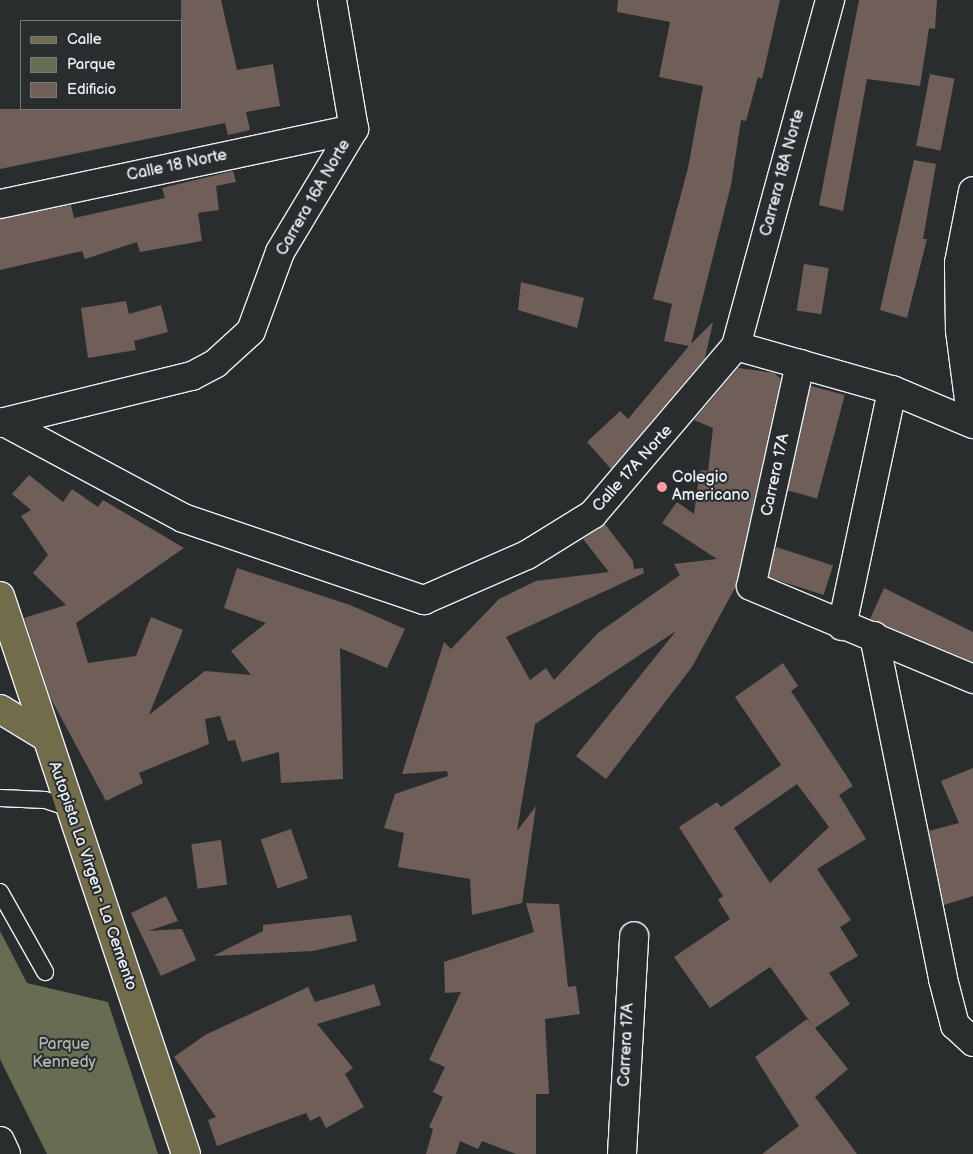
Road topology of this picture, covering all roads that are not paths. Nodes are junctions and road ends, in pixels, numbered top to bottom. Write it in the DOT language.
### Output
graph roads {
  1 [pos="332,0"];
  2 [pos="830,0"];
  3 [pos="354,129"];
  4 [pos="973,191"];
  5 [pos="0,204"];
  6 [pos="736,346"];
  7 [pos="800,364"];
  8 [pos="892,390"];
  9 [pos="2,423"];
  10 [pos="973,423"];
  11 [pos="0,596"];
  12 [pos="842,626"];
  13 [pos="874,636"];
  14 [pos="973,678"];
  15 [pos="0,709"];
  16 [pos="44,736"];
  17 [pos="0,798"];
  18 [pos="68,808"];
  19 [pos="0,892"];
  20 [pos="634,936"];
  21 [pos="46,972"];
  22 [pos="973,1042"];
  23 [pos="0,1141"];
  24 [pos="6,1154"];
  25 [pos="186,1154"];
  26 [pos="622,1154"];
  1 -- 3 [label="street, Carrera 16A Norte"];
  2 -- 6 [label="street, Carrera 18A Norte"];
  3 -- 5 [label="street, Calle 18 Norte"];
  3 -- 9 [label="street, Carrera 16A Norte"];
  4 -- 10 [label="street"];
  6 -- 7 [label="street"];
  6 -- 9 [label="street, Calle 17A Norte"];
  7 -- 8 [label="street"];
  7 -- 12 [label="street, Carrera 17A"];
  8 -- 10 [label="street"];
  8 -- 12 [label="street"];
  11 -- 16 [label="main road, Autopista La Virgen - La Cemento"];
  12 -- 13 [label="street"];
  13 -- 14 [label="street"];
  13 -- 22 [label="street"];
  15 -- 16 [label="main road"];
  16 -- 18 [label="main road, Autopista La Virgen - La Cemento"];
  17 -- 18 [label="lane"];
  18 -- 25 [label="main road, Autopista La Virgen - La Cemento"];
  19 -- 21 [label="lane"];
  20 -- 26 [label="street, Carrera 17A"];
  23 -- 24 [label="street"];
}
